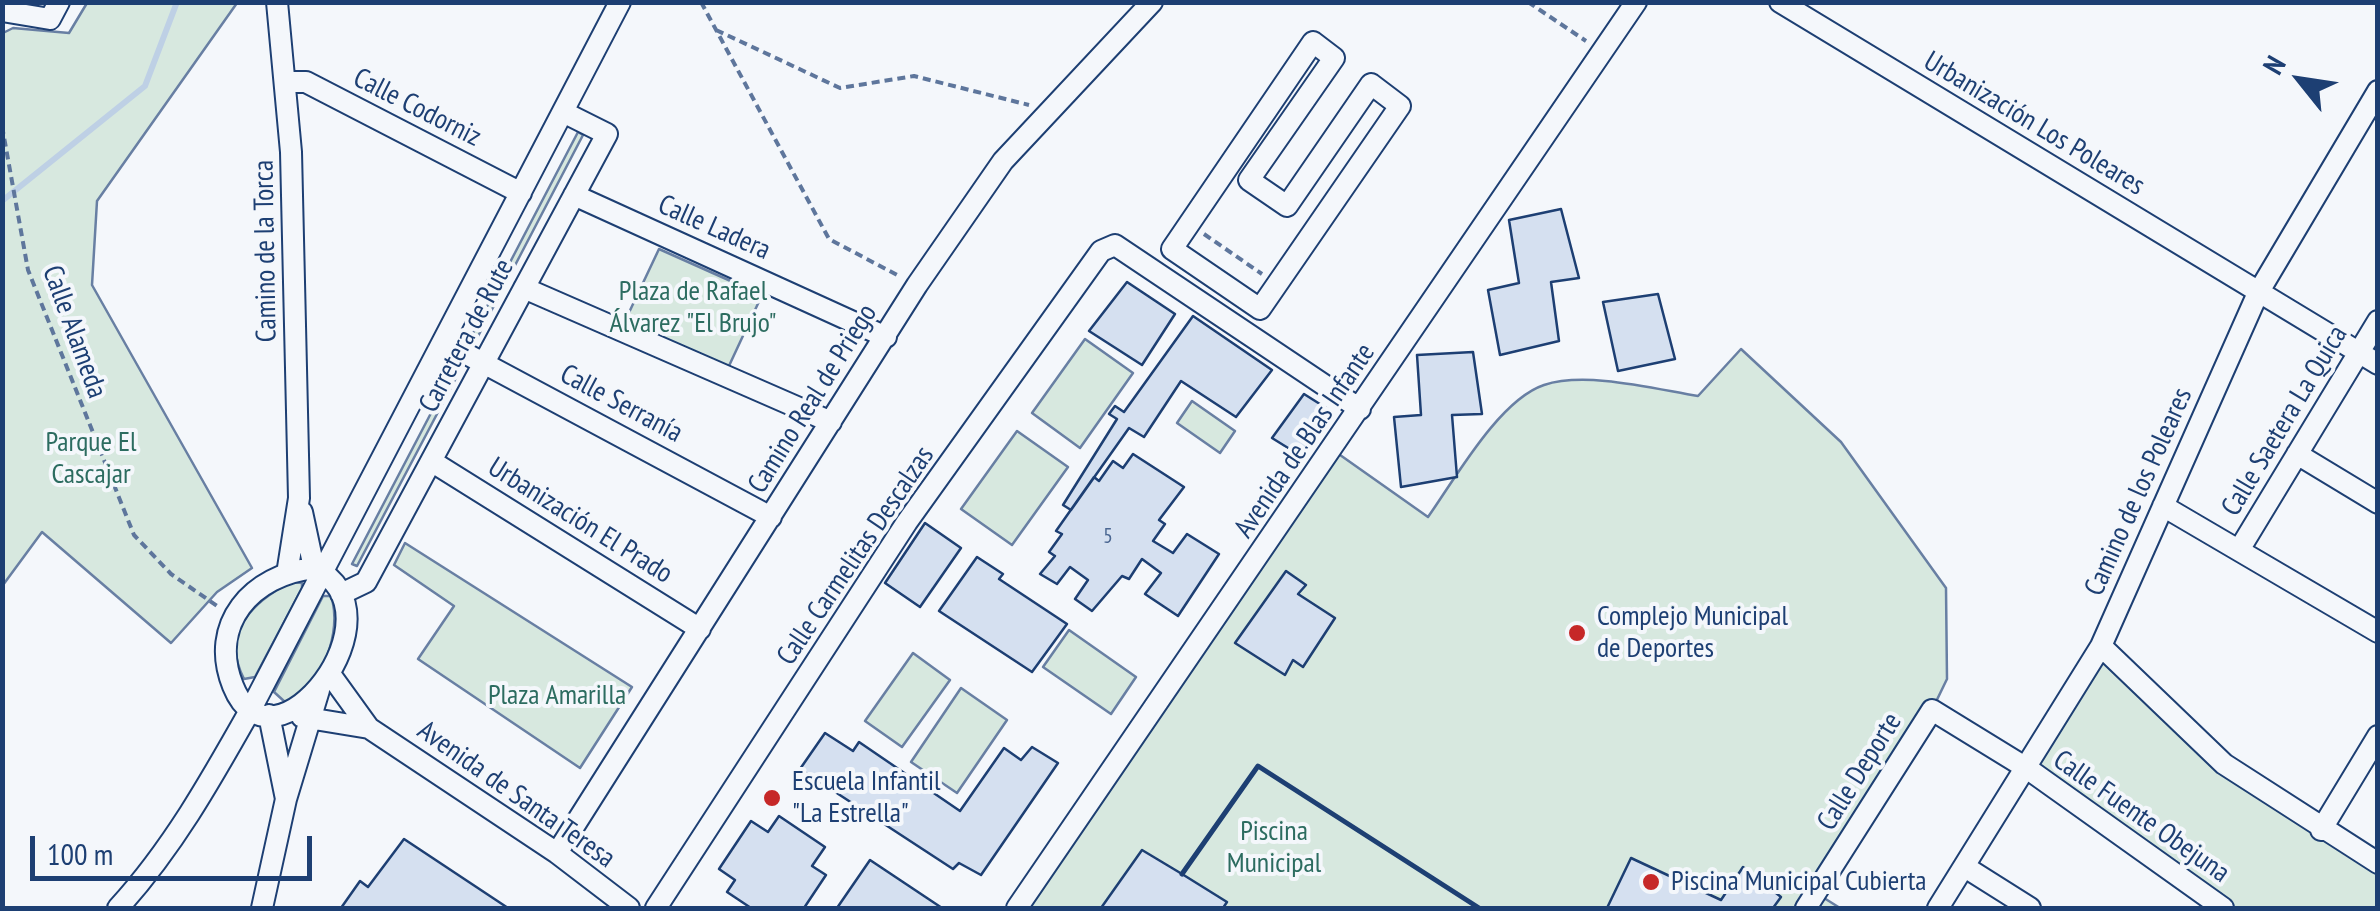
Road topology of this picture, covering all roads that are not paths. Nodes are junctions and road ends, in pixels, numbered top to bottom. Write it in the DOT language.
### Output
graph roads {
  1 [pos="59,2"];
  2 [pos="276,2"];
  3 [pos="1152,2"];
  4 [pos="1636,2"];
  5 [pos="1780,2"];
  6 [pos="610,6"];
  7 [pos="2,12"];
  8 [pos="286,82"];
  9 [pos="2376,97"];
  10 [pos="563,112"];
  11 [pos="521,193"];
  12 [pos="574,195"];
  13 [pos="1172,249"];
  14 [pos="524,288"];
  15 [pos="2258,293"];
  16 [pos="2378,321"];
  17 [pos="886,337"];
  18 [pos="444,342"];
  19 [pos="2358,352"];
  20 [pos="484,362"];
  21 [pos="2378,364"];
  22 [pos="1360,409"];
  23 [pos="831,422"];
  24 [pos="2297,454"];
  25 [pos="431,461"];
  26 [pos="299,498"];
  27 [pos="2378,502"];
  28 [pos="2163,506"];
  29 [pos="771,517"];
  30 [pos="2239,550"];
  31 [pos="318,571"];
  32 [pos="287,574"];
  33 [pos="341,594"];
  34 [pos="700,628"];
  35 [pos="2378,632"];
  36 [pos="2101,646"];
  37 [pos="325,682"];
  38 [pos="270,712"];
  39 [pos="314,719"];
  40 [pos="369,728"];
  41 [pos="2378,736"];
  42 [pos="2028,770"];
  43 [pos="286,799"];
  44 [pos="2321,830"];
  45 [pos="557,853"];
  46 [pos="2378,863"];
  47 [pos="1965,866"];
  48 [pos="118,908"];
  49 [pos="262,908"];
  50 [pos="629,908"];
  51 [pos="656,908"];
  52 [pos="1016,908"];
  53 [pos="1806,908"];
  54 [pos="1938,908"];
  55 [pos="2030,908"];
  56 [pos="2224,908"];
  1 -- 7 [label="street"];
  2 -- 8 [label="street, Camino de la Torca"];
  3 -- 17 [label="street, Camino Real de Priego"];
  4 -- 22 [label="street, Avenida de Blas Infante"];
  5 -- 15 [label="street, Urbanización Los Poleares"];
  6 -- 10 [label="street, Carretera de Rute"];
  8 -- 11 [label="street, Calle Codorniz"];
  8 -- 26 [label="street, Camino de la Torca"];
  9 -- 15 [label="street, Camino de los Poleares"];
  10 -- 11 [label="street, Carretera de Rute"];
  10 -- 12 [label="street, Carretera de Rute"];
  11 -- 18 [label="street, Carretera de Rute"];
  12 -- 14 [label="street, Carretera de Rute"];
  12 -- 17 [label="street, Calle Ladera"];
  13 -- 13 [label="street"];
  14 -- 20 [label="street, Carretera de Rute"];
  14 -- 23 [label="street"];
  15 -- 19 [label="street, Urbanización Los Poleares"];
  15 -- 28 [label="street, Camino de los Poleares"];
  16 -- 19 [label="street, Calle Saetera La Quica"];
  17 -- 23 [label="street, Camino Real de Priego"];
  18 -- 20 [label="street, Calle Serranía"];
  18 -- 31 [label="street, Carretera de Rute"];
  19 -- 21 [label="street, Urbanización Los Poleares"];
  19 -- 24 [label="street, Calle Saetera La Quica"];
  20 -- 25 [label="street, Carretera de Rute"];
  20 -- 29 [label="street, Calle Serranía"];
  22 -- 51 [label="street, Calle Carmelitas Descalzas"];
  22 -- 52 [label="street, Avenida de Blas Infante"];
  23 -- 29 [label="street, Camino Real de Priego"];
  24 -- 27 [label="street"];
  24 -- 30 [label="street, Calle Saetera La Quica"];
  25 -- 33 [label="street, Carretera de Rute"];
  25 -- 34 [label="street, Urbanización El Prado"];
  26 -- 31 [label="street, Camino de la Torca"];
  26 -- 32 [label="street, Camino de la Torca"];
  28 -- 30 [label="street"];
  28 -- 36 [label="street, Camino de los Poleares"];
  29 -- 34 [label="street, Camino Real de Priego"];
  30 -- 35 [label="street"];
  31 -- 32 [label="street"];
  31 -- 33 [label="street"];
  31 -- 38 [label="street, Carretera de Rute"];
  32 -- 38 [label="street"];
  33 -- 37 [label="street"];
  34 -- 45 [label="street, Camino Real de Priego"];
  36 -- 42 [label="street, Camino de los Poleares"];
  36 -- 44 [label="street"];
  37 -- 38 [label="street"];
  37 -- 39 [label="street"];
  37 -- 40 [label="street, Avenida de Santa Teresa"];
  38 -- 39 [label="street, Avenida de Santa Teresa"];
  38 -- 43 [label="street"];
  38 -- 48 [label="street, Carretera de Rute"];
  39 -- 40 [label="street, Avenida de Santa Teresa"];
  39 -- 43 [label="street"];
  40 -- 45 [label="street, Avenida de Santa Teresa"];
  41 -- 44 [label="street"];
  42 -- 47 [label="street, Camino de los Poleares"];
  42 -- 53 [label="street, Calle Deporte"];
  42 -- 56 [label="street, Calle Fuente Obejuna"];
  43 -- 49 [label="street"];
  44 -- 46 [label="street"];
  45 -- 50 [label="street, Avenida de Santa Teresa"];
  47 -- 54 [label="street, Camino de los Poleares"];
  47 -- 55 [label="street"];
}
